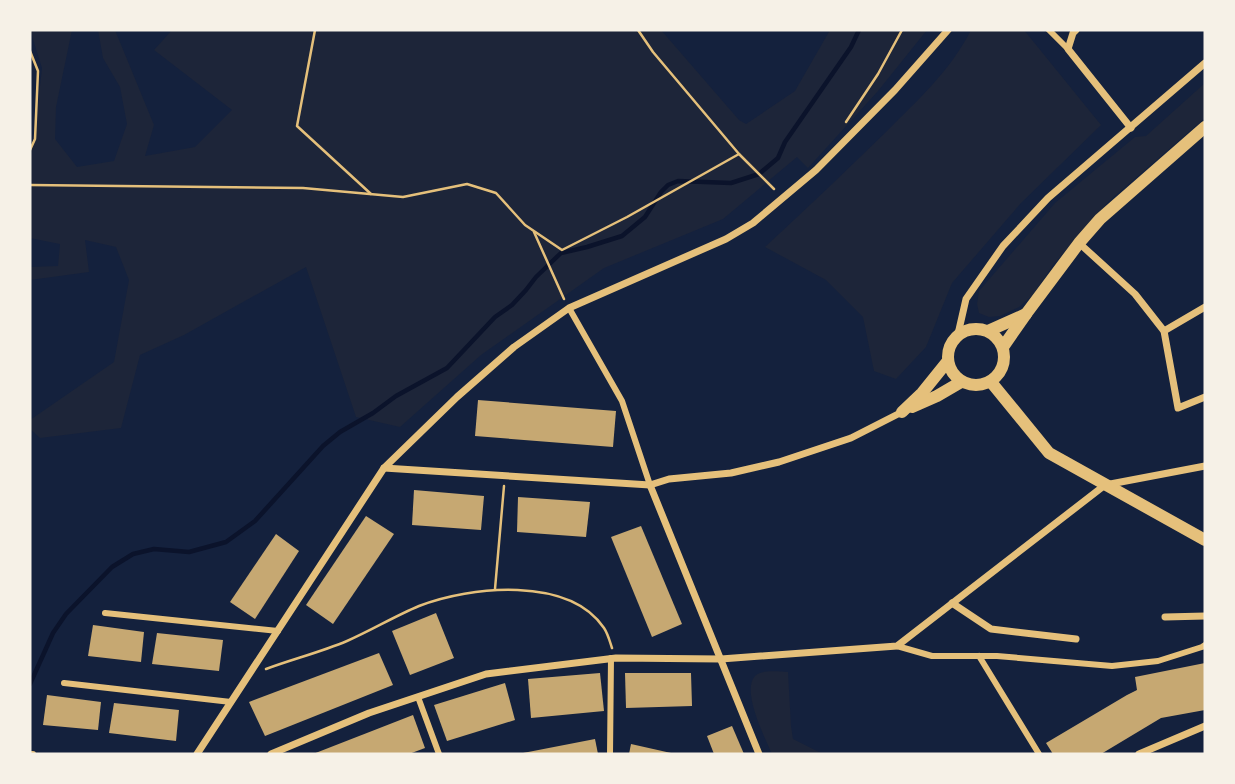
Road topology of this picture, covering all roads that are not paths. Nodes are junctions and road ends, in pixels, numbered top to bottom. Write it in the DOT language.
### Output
graph roads {
  1 [pos="947,30"];
  2 [pos="1049,30"];
  3 [pos="1076,30"];
  4 [pos="1068,49"];
  5 [pos="1205,63"];
  6 [pos="1205,127"];
  7 [pos="1130,128"];
  8 [pos="1079,243"];
  9 [pos="1205,307"];
  10 [pos="569,308"];
  11 [pos="1026,314"];
  12 [pos="988,331"];
  13 [pos="1164,331"];
  14 [pos="958,334"];
  15 [pos="1003,347"];
  16 [pos="947,362"];
  17 [pos="961,382"];
  18 [pos="991,382"];
  19 [pos="1205,397"];
  20 [pos="902,412"];
  21 [pos="1205,466"];
  22 [pos="384,468"];
  23 [pos="650,485"];
  24 [pos="1105,485"];
  25 [pos="1205,540"];
  26 [pos="952,603"];
  27 [pos="105,613"];
  28 [pos="1205,616"];
  29 [pos="1165,617"];
  30 [pos="278,631"];
  31 [pos="1076,639"];
  32 [pos="1205,645"];
  33 [pos="897,646"];
  34 [pos="979,656"];
  35 [pos="613,658"];
  36 [pos="721,659"];
  37 [pos="64,683"];
  38 [pos="418,697"];
  39 [pos="231,702"];
  40 [pos="1205,726"];
  41 [pos="197,754"];
  42 [pos="271,754"];
  43 [pos="439,754"];
  44 [pos="610,754"];
  45 [pos="760,754"];
  46 [pos="1039,754"];
  47 [pos="1139,754"];
  1 -- 10 [label="street"];
  2 -- 4 [label="street"];
  3 -- 4 [label="street"];
  4 -- 7 [label="street"];
  5 -- 7 [label="street"];
  6 -- 8 [label="street"];
  7 -- 14 [label="street"];
  8 -- 11 [label="street"];
  8 -- 13 [label="street"];
  9 -- 13 [label="street"];
  10 -- 22 [label="street"];
  10 -- 23 [label="street"];
  11 -- 12 [label="street"];
  11 -- 15 [label="street"];
  12 -- 14 [label="street"];
  12 -- 15 [label="street"];
  13 -- 19 [label="street"];
  14 -- 16 [label="street"];
  15 -- 18 [label="street"];
  16 -- 17 [label="street"];
  16 -- 20 [label="street"];
  17 -- 18 [label="street"];
  17 -- 20 [label="street"];
  18 -- 24 [label="street"];
  20 -- 23 [label="street"];
  21 -- 24 [label="street"];
  22 -- 23 [label="street"];
  22 -- 30 [label="street"];
  23 -- 36 [label="street"];
  24 -- 25 [label="street"];
  24 -- 26 [label="street"];
  26 -- 31 [label="street"];
  26 -- 33 [label="street"];
  27 -- 30 [label="street"];
  28 -- 29 [label="street"];
  30 -- 39 [label="street"];
  32 -- 34 [label="street"];
  33 -- 34 [label="street"];
  33 -- 36 [label="street"];
  34 -- 46 [label="street"];
  35 -- 36 [label="street"];
  35 -- 38 [label="street"];
  35 -- 44 [label="street"];
  36 -- 45 [label="street"];
  37 -- 39 [label="street"];
  38 -- 42 [label="street"];
  38 -- 43 [label="street"];
  39 -- 41 [label="street"];
  40 -- 47 [label="street"];
}
